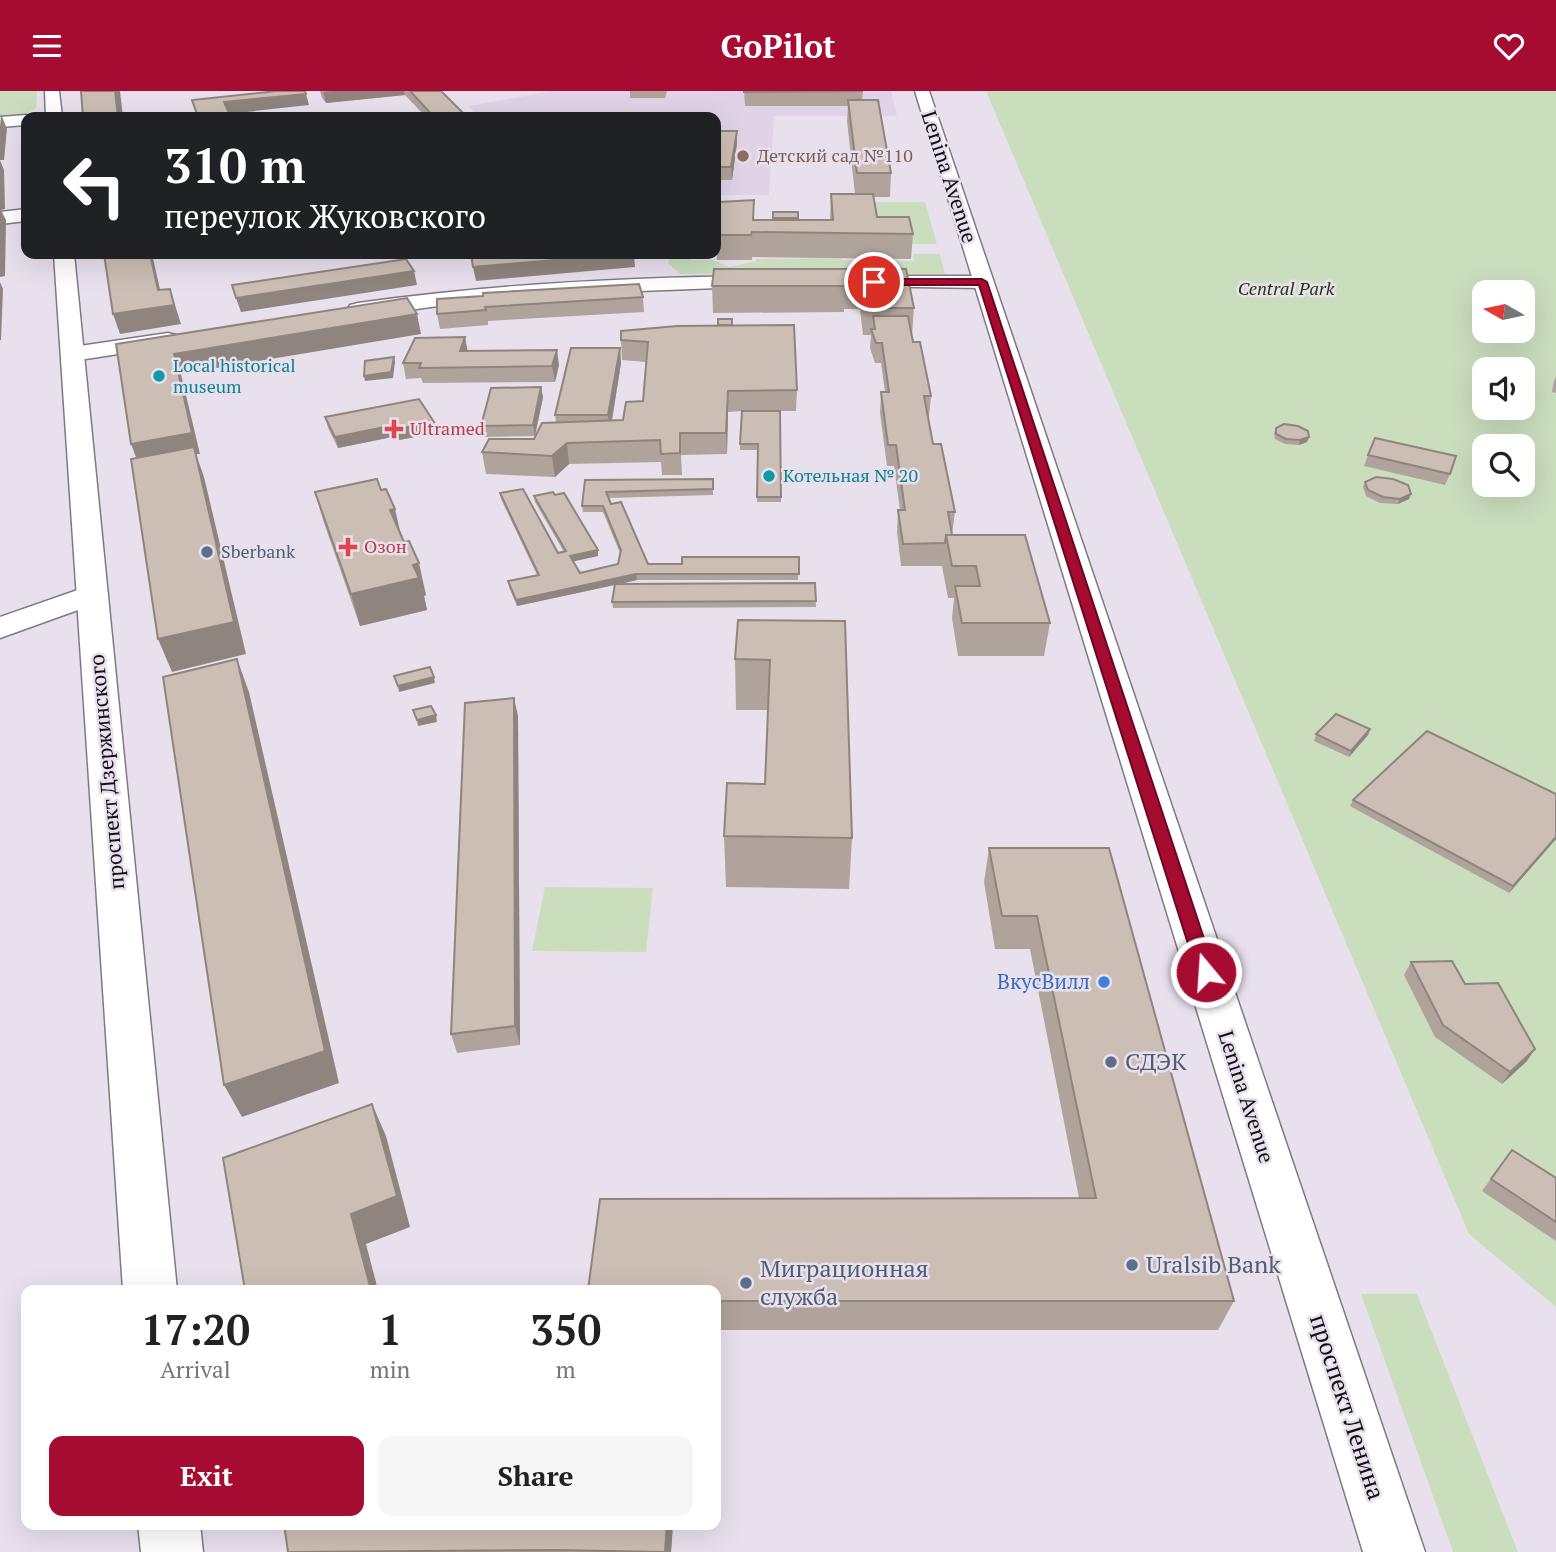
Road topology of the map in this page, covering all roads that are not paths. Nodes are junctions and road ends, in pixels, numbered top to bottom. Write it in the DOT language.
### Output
graph roads {
  1 [pos="52,91"];
  2 [pos="922,91"];
  3 [pos="54,112"];
  4 [pos="21,120"];
  5 [pos="0,122"];
  6 [pos="21,216"];
  7 [pos="0,218"];
  8 [pos="64,259"];
  9 [pos="788,282"];
  10 [pos="843,282"];
  11 [pos="982,282"];
  12 [pos="341,313"];
  13 [pos="188,337"];
  14 [pos="73,354"];
  15 [pos="92,594"];
  16 [pos="0,628"];
  17 [pos="150,1285"];
  18 [pos="170,1530"];
  19 [pos="172,1552"];
  20 [pos="1394,1552"];
  1 -- 3 [label="main road"];
  2 -- 11 [label="main road, Lenina Avenue"];
  4 -- 5 [label="main road"];
  6 -- 7 [label="main road"];
  8 -- 14 [label="main road, проспект Дзержинского"];
  9 -- 12 [label="main road"];
  10 -- 11 [label="main road"];
  11 -- 20 [label="main road, Lenina Avenue"];
  13 -- 14 [label="main road"];
  14 -- 15 [label="main road, проспект Дзержинского"];
  15 -- 16 [label="main road"];
  15 -- 17 [label="main road, проспект Дзержинского"];
  18 -- 19 [label="main road"];
}
